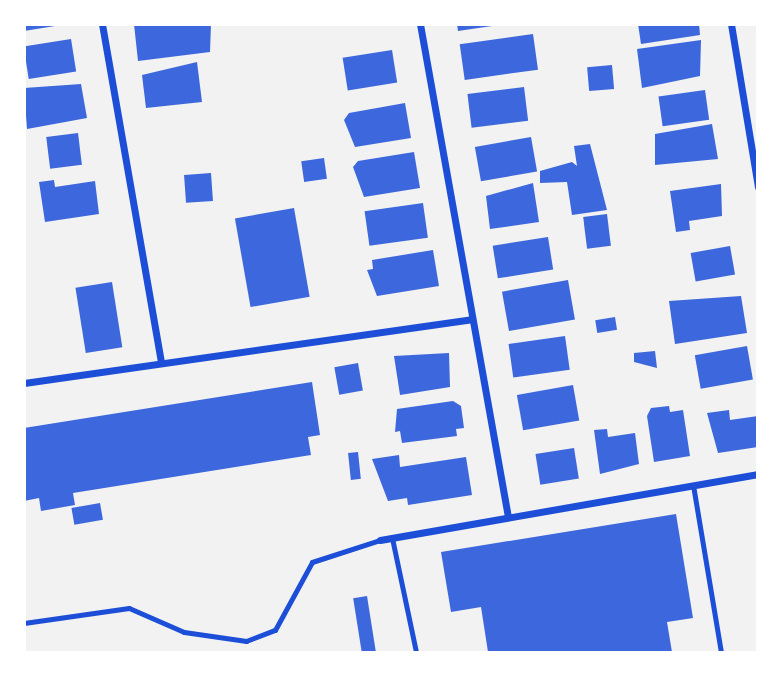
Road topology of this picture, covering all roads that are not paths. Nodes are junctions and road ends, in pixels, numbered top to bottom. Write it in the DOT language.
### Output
graph roads {
  1 [pos="102,24"];
  2 [pos="421,24"];
  3 [pos="731,24"];
  4 [pos="758,187"];
  5 [pos="471,319"];
  6 [pos="161,361"];
  7 [pos="24,383"];
  8 [pos="758,474"];
  9 [pos="693,485"];
  10 [pos="508,517"];
  11 [pos="392,538"];
  12 [pos="380,540"];
  13 [pos="24,623"];
  14 [pos="415,653"];
  15 [pos="721,653"];
  1 -- 6 [label="street"];
  2 -- 5 [label="street"];
  3 -- 4 [label="street"];
  5 -- 6 [label="street"];
  5 -- 10 [label="street"];
  6 -- 7 [label="street"];
  8 -- 9 [label="street"];
  9 -- 10 [label="street"];
  9 -- 15 [label="lane"];
  10 -- 11 [label="street"];
  11 -- 12 [label="street"];
  11 -- 14 [label="lane"];
  12 -- 13 [label="lane"];
}
